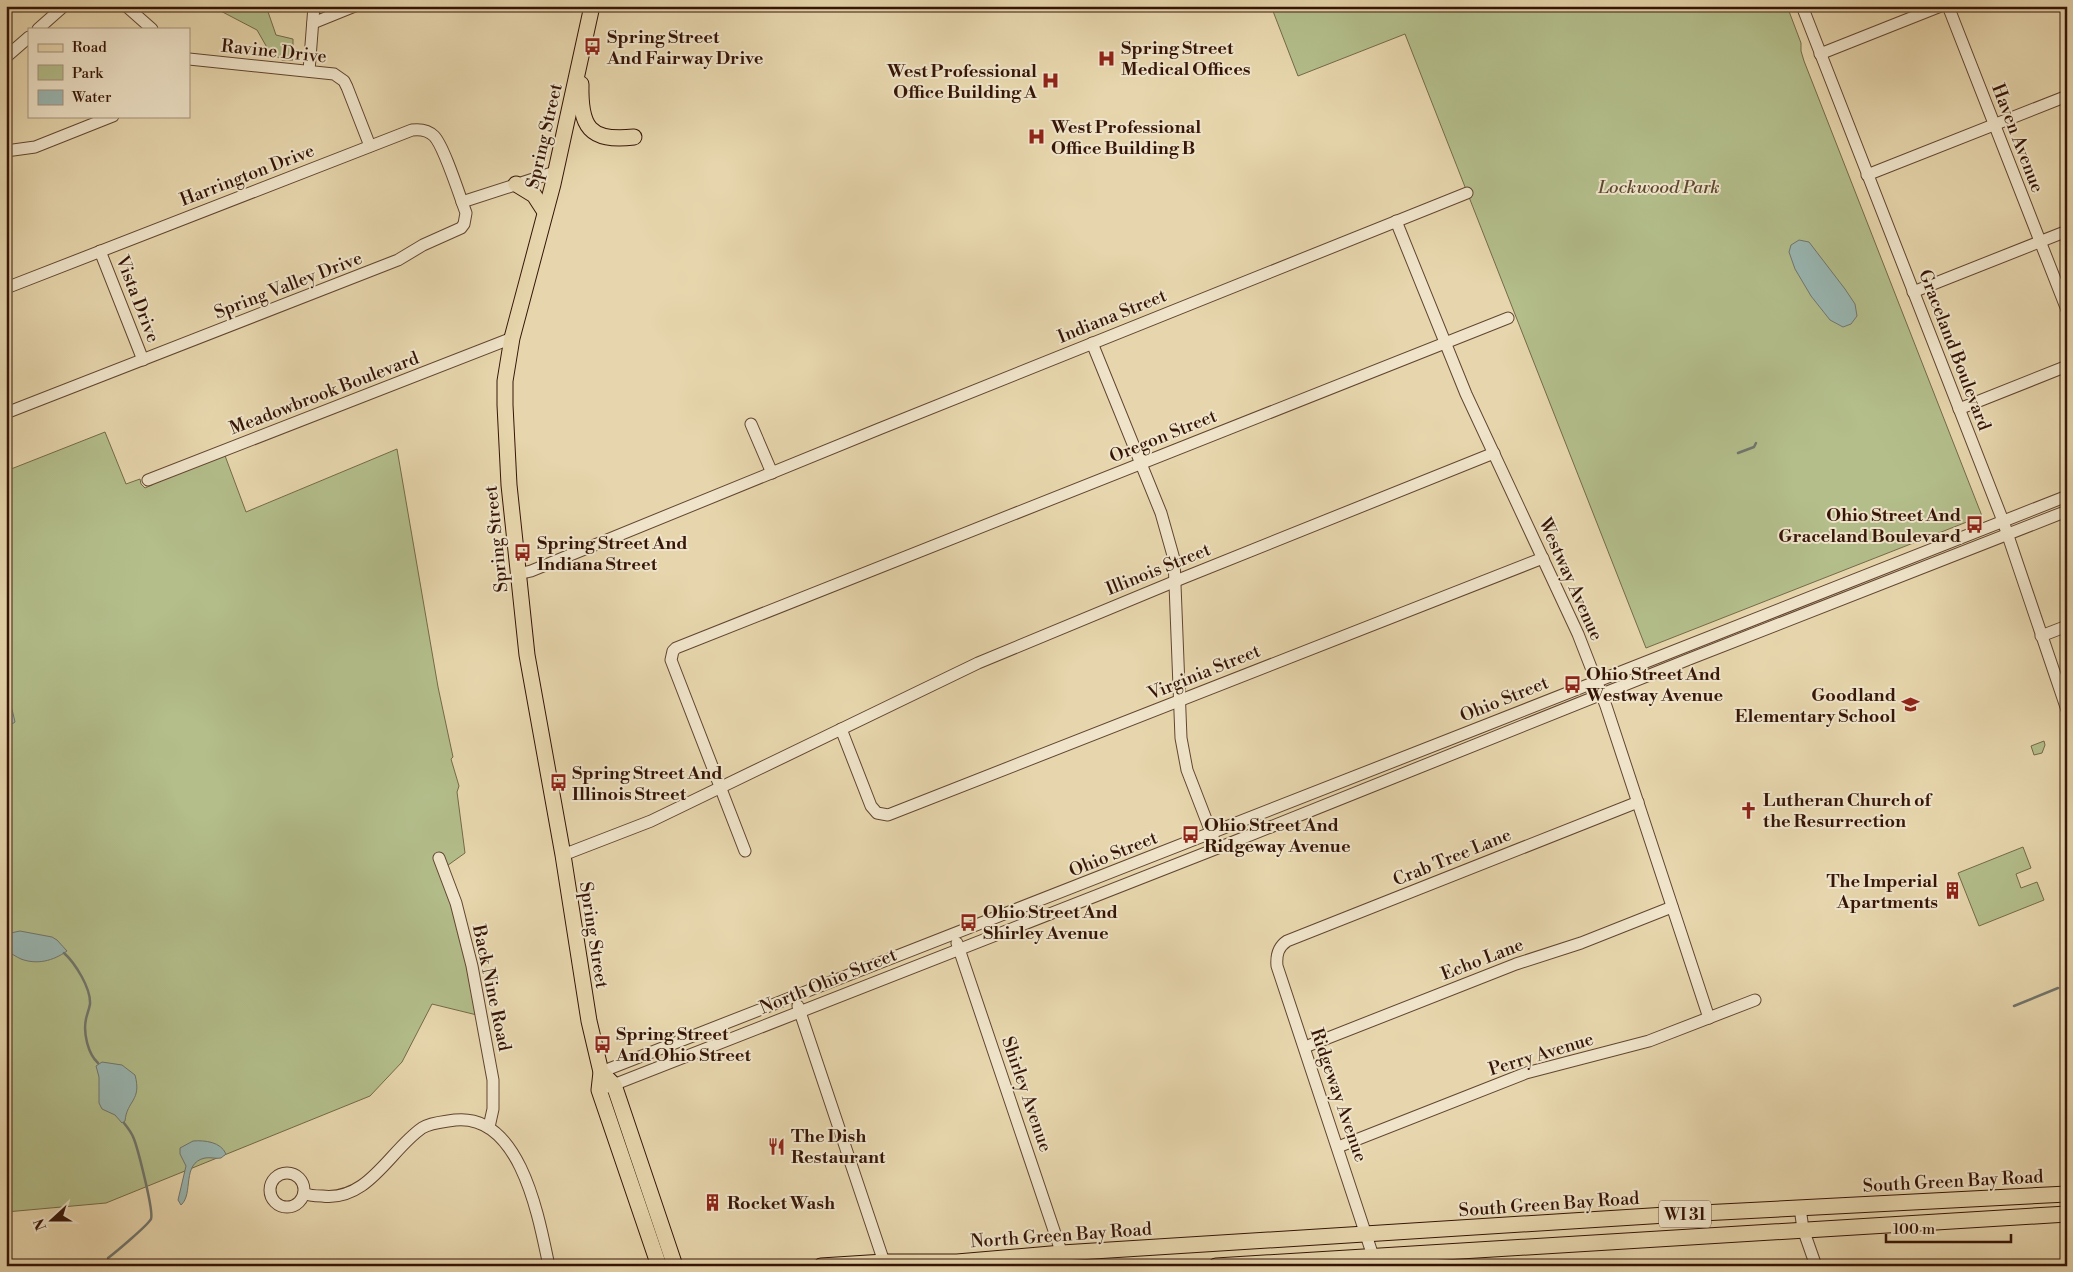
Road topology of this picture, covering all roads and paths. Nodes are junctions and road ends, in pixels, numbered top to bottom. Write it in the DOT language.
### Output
graph roads {
  1 [pos="64,6"];
  2 [pos="126,6"];
  3 [pos="314,6"];
  4 [pos="355,6"];
  5 [pos="592,6"];
  6 [pos="1802,6"];
  7 [pos="1941,6"];
  8 [pos="1948,6"];
  9 [pos="313,22"];
  10 [pos="39,28"];
  11 [pos="151,28"];
  12 [pos="28,38"];
  13 [pos="1820,54"];
  14 [pos="6,57"];
  15 [pos="190,59"];
  16 [pos="581,59"];
  17 [pos="308,71"];
  18 [pos="2067,96"];
  19 [pos="107,118"];
  20 [pos="1994,125"];
  21 [pos="634,137"];
  22 [pos="370,146"];
  23 [pos="6,151"];
  24 [pos="555,172"];
  25 [pos="1867,175"];
  26 [pos="516,184"];
  27 [pos="1467,193"];
  28 [pos="462,202"];
  29 [pos="545,212"];
  30 [pos="1396,221"];
  31 [pos="2067,231"];
  32 [pos="2040,242"];
  33 [pos="100,251"];
  34 [pos="6,288"];
  35 [pos="1913,292"];
  36 [pos="2067,310"];
  37 [pos="1508,318"];
  38 [pos="512,338"];
  39 [pos="1446,342"];
  40 [pos="1092,343"];
  41 [pos="143,360"];
  42 [pos="2067,366"];
  43 [pos="1958,409"];
  44 [pos="6,413"];
  45 [pos="751,424"];
  46 [pos="1494,453"];
  47 [pos="1141,464"];
  48 [pos="772,474"];
  49 [pos="148,480"];
  50 [pos="2067,496"];
  51 [pos="2067,511"];
  52 [pos="2003,521"];
  53 [pos="2007,535"];
  54 [pos="1543,558"];
  55 [pos="518,574"];
  56 [pos="1858,578"];
  57 [pos="1175,581"];
  58 [pos="1863,591"];
  59 [pos="2067,626"];
  60 [pos="2041,636"];
  61 [pos="1596,681"];
  62 [pos="1602,694"];
  63 [pos="1179,701"];
  64 [pos="2067,710"];
  65 [pos="841,729"];
  66 [pos="1456,736"];
  67 [pos="1461,751"];
  68 [pos="1341,782"];
  69 [pos="721,787"];
  70 [pos="1346,797"];
  71 [pos="1638,802"];
  72 [pos="1211,833"];
  73 [pos="1218,848"];
  74 [pos="745,851"];
  75 [pos="563,855"];
  76 [pos="439,858"];
  77 [pos="1131,866"];
  78 [pos="1136,880"];
  79 [pos="1050,898"];
  80 [pos="1672,907"];
  81 [pos="1054,912"];
  82 [pos="954,934"];
  83 [pos="1281,946"];
  84 [pos="959,948"];
  85 [pos="794,997"];
  86 [pos="1755,1000"];
  87 [pos="800,1012"];
  88 [pos="1708,1018"];
  89 [pos="698,1035"];
  90 [pos="1304,1047"];
  91 [pos="706,1048"];
  92 [pos="654,1052"];
  93 [pos="659,1067"];
  94 [pos="601,1072"];
  95 [pos="614,1085"];
  96 [pos="599,1090"];
  97 [pos="489,1127"];
  98 [pos="1338,1147"];
  99 [pos="304,1193"];
  100 [pos="2067,1194"];
  101 [pos="1800,1208"];
  102 [pos="2067,1214"];
  103 [pos="1803,1229"];
  104 [pos="1366,1234"];
  105 [pos="1303,1238"];
  106 [pos="1373,1256"];
  107 [pos="1064,1260"];
  108 [pos="881,1264"];
  109 [pos="951,1264"];
  110 [pos="549,1266"];
  111 [pos="659,1266"];
  112 [pos="675,1266"];
  113 [pos="821,1266"];
  114 [pos="1216,1266"];
  115 [pos="1816,1266"];
  1 -- 10 [label="street"];
  2 -- 11 [label="street"];
  3 -- 9 [label="street"];
  4 -- 9 [label="street"];
  5 -- 16 [label="main road, Spring Street"];
  6 -- 13 [label="street, Graceland Boulevard"];
  7 -- 13 [label="street"];
  8 -- 20 [label="street, Haven Avenue"];
  9 -- 17 [label="street"];
  12 -- 14 [label="street"];
  13 -- 25 [label="street, Graceland Boulevard"];
  15 -- 17 [label="street, Ravine Drive"];
  16 -- 21 [label="main road"];
  16 -- 24 [label="main road, Spring Street"];
  17 -- 22 [label="street, Ravine Drive"];
  18 -- 20 [label="street"];
  19 -- 23 [label="street"];
  20 -- 25 [label="street"];
  20 -- 32 [label="street, Haven Avenue"];
  22 -- 28 [label="street, Harrington Drive"];
  22 -- 33 [label="street, Harrington Drive"];
  24 -- 26 [label="street"];
  24 -- 29 [label="main road, Spring Street"];
  25 -- 35 [label="street, Graceland Boulevard"];
  26 -- 28 [label="street"];
  26 -- 29 [label="main road"];
  27 -- 30 [label="street, Indiana Street"];
  28 -- 41 [label="street, Spring Valley Drive"];
  29 -- 38 [label="main road, Spring Street"];
  30 -- 39 [label="street, Westway Avenue"];
  30 -- 40 [label="street, Indiana Street"];
  31 -- 32 [label="street"];
  32 -- 35 [label="street"];
  32 -- 36 [label="street, Haven Avenue"];
  33 -- 34 [label="street, Harrington Drive"];
  33 -- 41 [label="street, Vista Drive"];
  35 -- 43 [label="street, Graceland Boulevard"];
  37 -- 39 [label="street, Oregon Street"];
  38 -- 49 [label="street, Meadowbrook Boulevard"];
  38 -- 55 [label="main road, Spring Street"];
  39 -- 46 [label="street, Westway Avenue"];
  39 -- 47 [label="street, Oregon Street"];
  40 -- 47 [label="street"];
  40 -- 48 [label="street, Indiana Street"];
  41 -- 44 [label="street, Spring Valley Drive"];
  42 -- 43 [label="street"];
  43 -- 52 [label="street, Graceland Boulevard"];
  45 -- 48 [label="street"];
  46 -- 54 [label="street, Westway Avenue"];
  46 -- 57 [label="street, Illinois Street"];
  47 -- 57 [label="street"];
  47 -- 69 [label="street, Oregon Street"];
  48 -- 55 [label="street, Indiana Street"];
  50 -- 52 [label="street, Ohio Street"];
  51 -- 53 [label="street, Ohio Street"];
  52 -- 53 [label="street, Graceland Boulevard"];
  52 -- 56 [label="street, Ohio Street"];
  53 -- 58 [label="street, Ohio Street"];
  53 -- 60 [label="street, Graceland Boulevard"];
  54 -- 61 [label="street, Westway Avenue"];
  54 -- 63 [label="street, Virginia Street"];
  55 -- 75 [label="main road, Spring Street"];
  56 -- 58 [label="street"];
  56 -- 61 [label="street, Ohio Street"];
  57 -- 63 [label="street"];
  57 -- 65 [label="street, Illinois Street"];
  58 -- 62 [label="street, Ohio Street"];
  59 -- 60 [label="street"];
  60 -- 64 [label="street, Graceland Boulevard"];
  61 -- 62 [label="street, Westway Avenue"];
  61 -- 66 [label="street, Ohio Street"];
  62 -- 67 [label="street, Ohio Street"];
  62 -- 71 [label="street, Westway Avenue"];
  63 -- 65 [label="street, Virginia Street"];
  63 -- 72 [label="street"];
  65 -- 69 [label="street, Illinois Street"];
  66 -- 67 [label="street"];
  66 -- 68 [label="street, Ohio Street"];
  67 -- 70 [label="street, Ohio Street"];
  68 -- 70 [label="street"];
  68 -- 72 [label="street, Ohio Street"];
  69 -- 74 [label="street"];
  69 -- 75 [label="street, Illinois Street"];
  70 -- 73 [label="street, Ohio Street"];
  71 -- 80 [label="street, Westway Avenue"];
  71 -- 83 [label="street, Crab Tree Lane"];
  72 -- 73 [label="street"];
  72 -- 77 [label="street, Ohio Street"];
  73 -- 78 [label="street, Ohio Street"];
  75 -- 94 [label="main road, Spring Street"];
  76 -- 97 [label="street, Back Nine Road"];
  77 -- 78 [label="street"];
  77 -- 79 [label="street, Ohio Street"];
  78 -- 81 [label="street, Ohio Street"];
  79 -- 81 [label="street"];
  79 -- 82 [label="street, Ohio Street"];
  80 -- 88 [label="street, Westway Avenue"];
  80 -- 90 [label="street, Echo Lane"];
  81 -- 84 [label="street, Ohio Street"];
  82 -- 84 [label="street, Shirley Avenue"];
  82 -- 85 [label="street, North Ohio Street"];
  83 -- 90 [label="street, Ridgeway Avenue"];
  84 -- 87 [label="street, North Ohio Street"];
  84 -- 107 [label="street, Shirley Avenue"];
  85 -- 87 [label="street"];
  85 -- 89 [label="street, North Ohio Street"];
  86 -- 88 [label="street, Perry Avenue"];
  87 -- 91 [label="street, North Ohio Street"];
  87 -- 108 [label="street"];
  88 -- 98 [label="street, Perry Avenue"];
  89 -- 91 [label="street"];
  89 -- 92 [label="street, North Ohio Street"];
  90 -- 98 [label="street, Ridgeway Avenue"];
  91 -- 93 [label="street, North Ohio Street"];
  92 -- 93 [label="street"];
  92 -- 94 [label="street, North Ohio Street"];
  93 -- 95 [label="street, North Ohio Street"];
  94 -- 95 [label="main road"];
  94 -- 96 [label="main road, Spring Street"];
  95 -- 96 [label="street, North Ohio Street"];
  95 -- 112 [label="main road"];
  96 -- 111 [label="main road, Spring Street"];
  97 -- 99 [label="street"];
  97 -- 110 [label="street"];
  98 -- 104 [label="street, Ridgeway Avenue"];
  100 -- 101 [label="main road, South Green Bay Road / WI 31"];
  101 -- 103 [label="street"];
  101 -- 104 [label="main road, South Green Bay Road / WI 31"];
  102 -- 103 [label="main road, WI 31"];
  103 -- 106 [label="main road, WI 31"];
  103 -- 115 [label="street"];
  104 -- 105 [label="main road, South Green Bay Road / WI 31"];
  104 -- 106 [label="street, Ridgeway Avenue"];
  105 -- 107 [label="main road, North Green Bay Road / WI 31"];
  106 -- 114 [label="main road, WI 31"];
  107 -- 109 [label="main road, North Green Bay Road / WI 31"];
  108 -- 109 [label="main road, North Green Bay Road / WI 31"];
  108 -- 113 [label="main road, North Green Bay Road / WI 31"];
}
